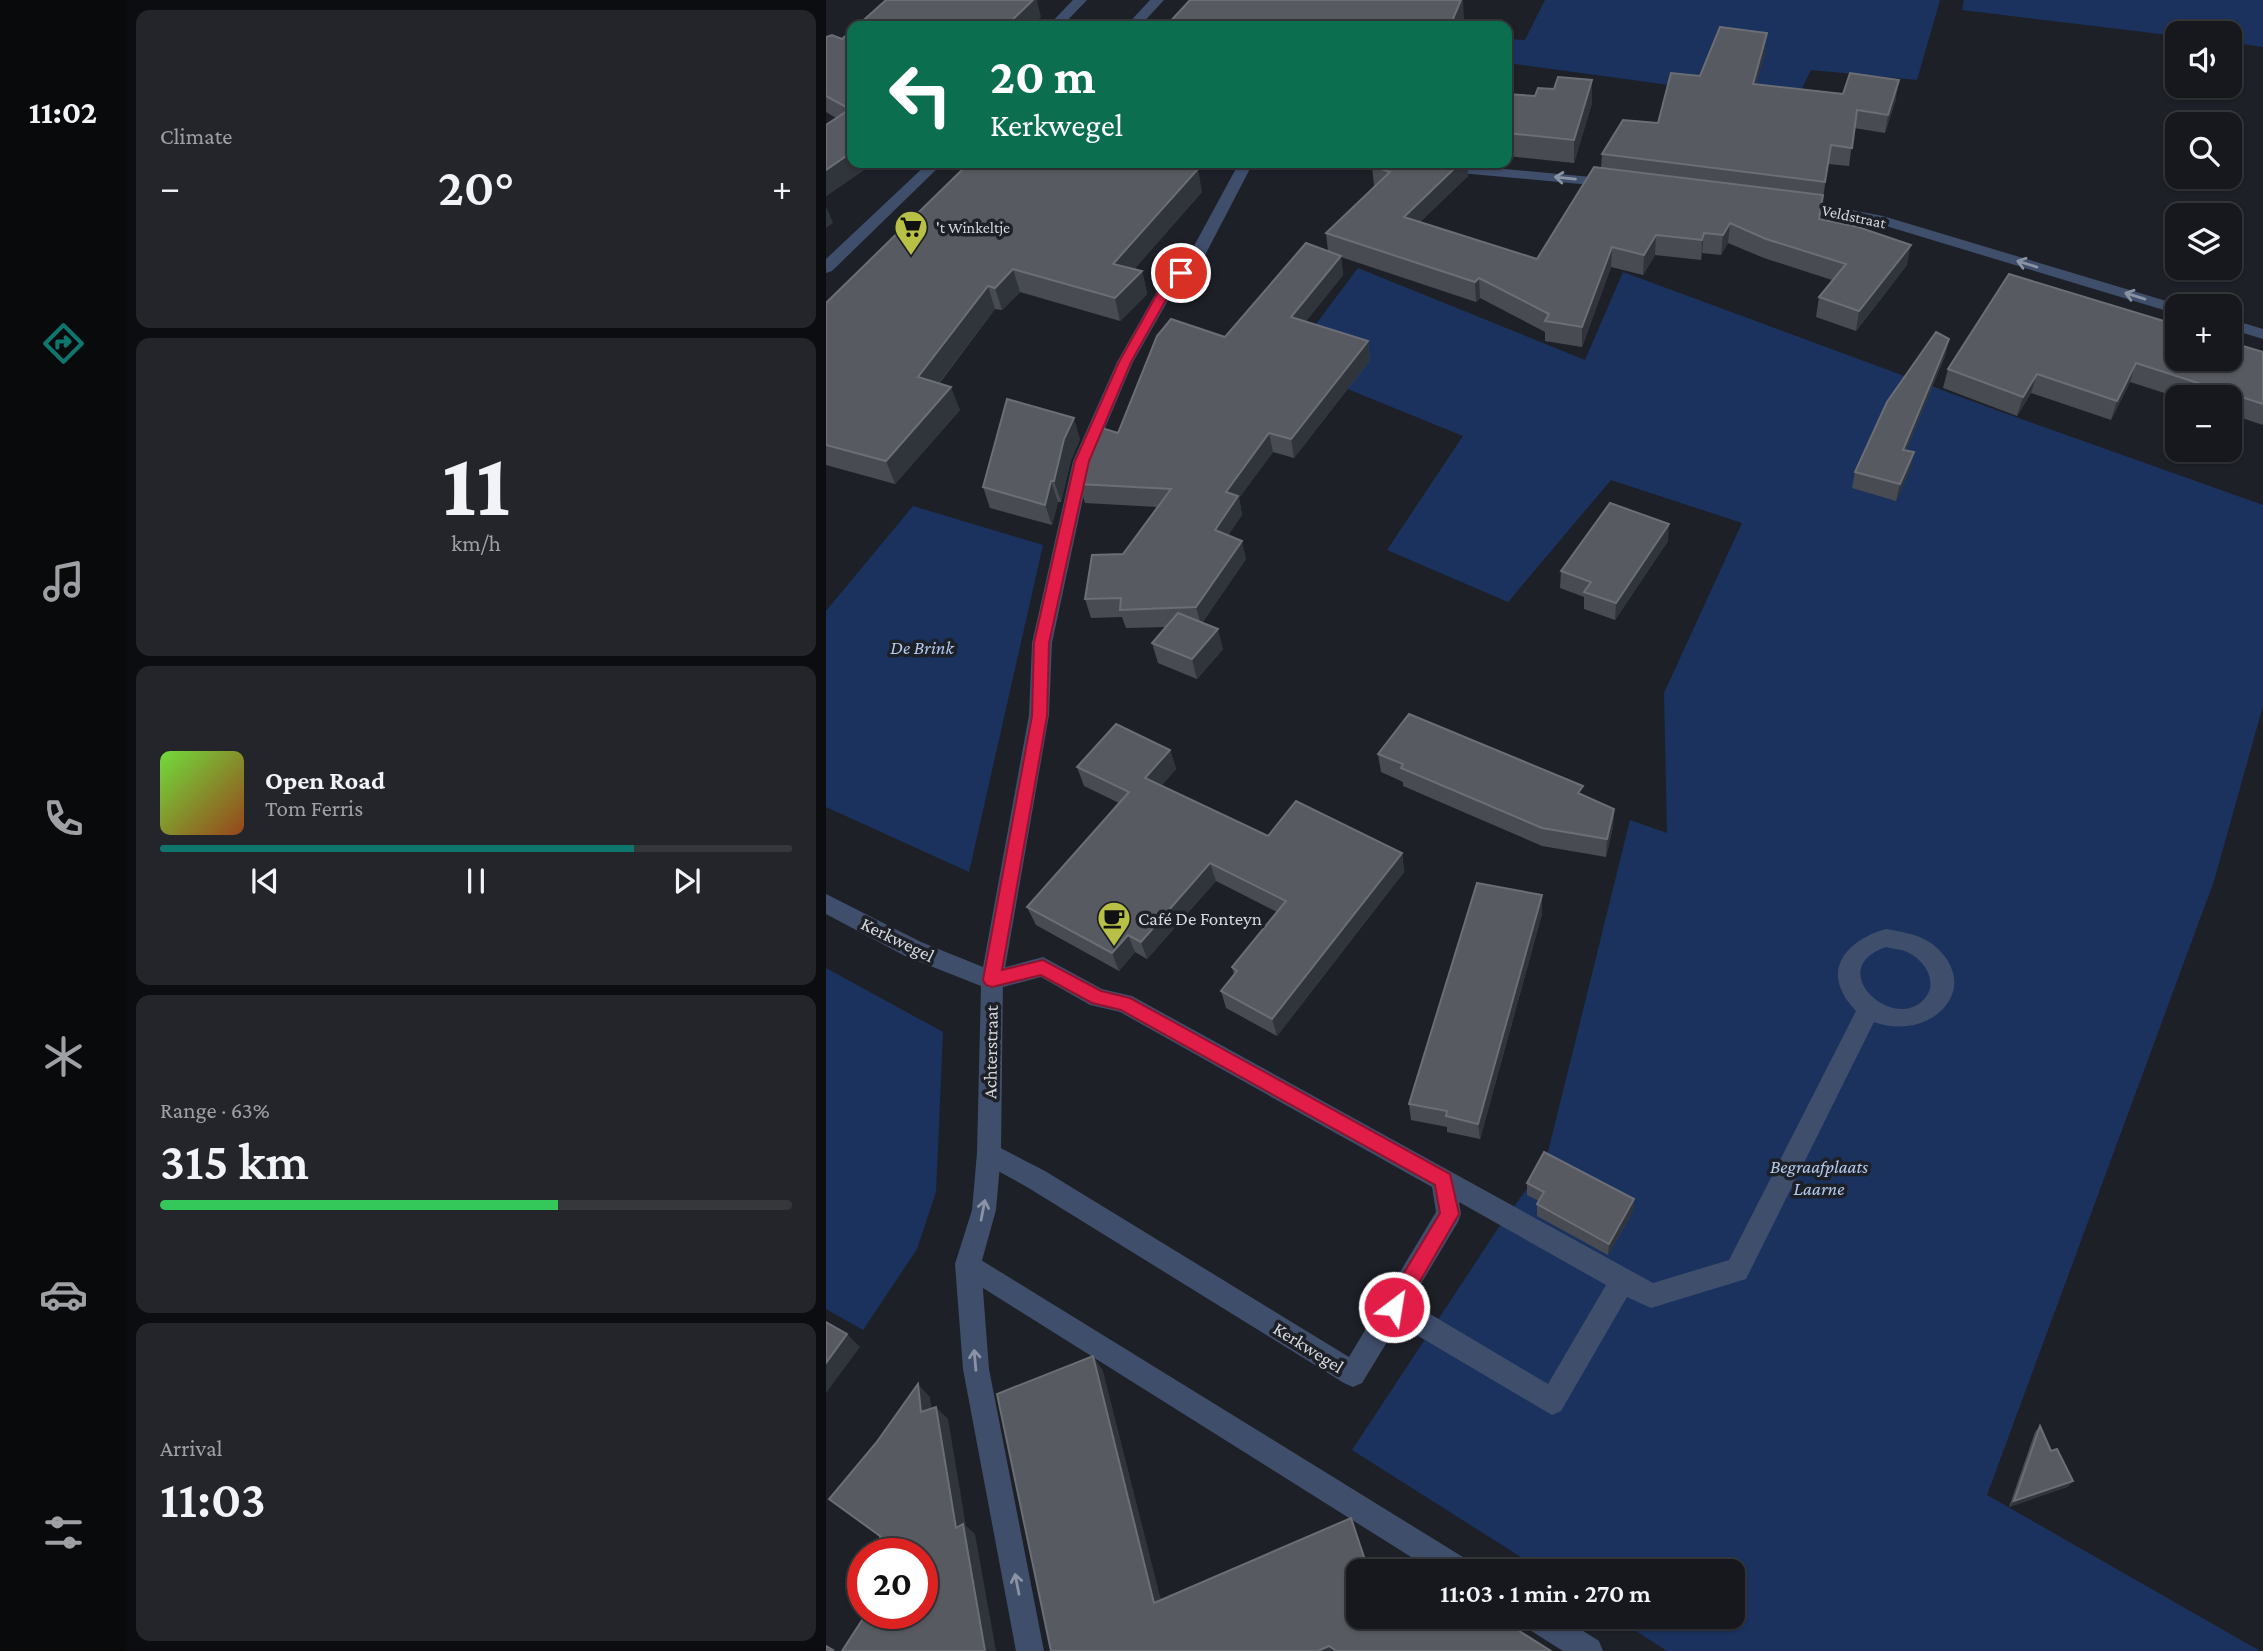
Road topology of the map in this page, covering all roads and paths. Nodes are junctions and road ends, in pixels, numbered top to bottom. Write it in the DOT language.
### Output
graph roads {
  1 [pos="1080,0"];
  2 [pos="1157,0"];
  3 [pos="1060,21"];
  4 [pos="1138,21"];
  5 [pos="931,168"];
  6 [pos="1243,168"];
  7 [pos="1450,168"];
  8 [pos="1628,184"];
  9 [pos="1783,202"];
  10 [pos="826,268"];
  11 [pos="2165,305"];
  12 [pos="2242,328"];
  13 [pos="2263,334"];
  14 [pos="826,903"];
  15 [pos="992,980"];
  16 [pos="1869,1009"];
  17 [pos="989,1153"];
  18 [pos="1443,1180"];
  19 [pos="968,1264"];
  20 [pos="1623,1280"];
  21 [pos="1394,1307"];
  22 [pos="1440,1559"];
  23 [pos="1554,1629"];
  24 [pos="1030,1651"];
  25 [pos="1589,1651"];
  1 -- 3 [label="street"];
  2 -- 4 [label="street"];
  5 -- 10 [label="street"];
  6 -- 15 [label="street, Achterstraat"];
  8 -- 7 [label="street, one-way"];
  11 -- 9 [label="street, Veldstraat, one-way"];
  12 -- 13 [label="street"];
  14 -- 15 [label="street, Kerkwegel"];
  15 -- 17 [label="street, Achterstraat"];
  15 -- 18 [label="street"];
  16 -- 20 [label="street"];
  19 -- 17 [label="street, Achterstraat, one-way"];
  17 -- 21 [label="street, Kerkwegel"];
  18 -- 20 [label="street"];
  18 -- 21 [label="street, Kerkwegel"];
  19 -- 22 [label="street"];
  24 -- 19 [label="street, Achterstraat, one-way"];
  20 -- 21 [label="street"];
  23 -- 25 [label="street"];
}
